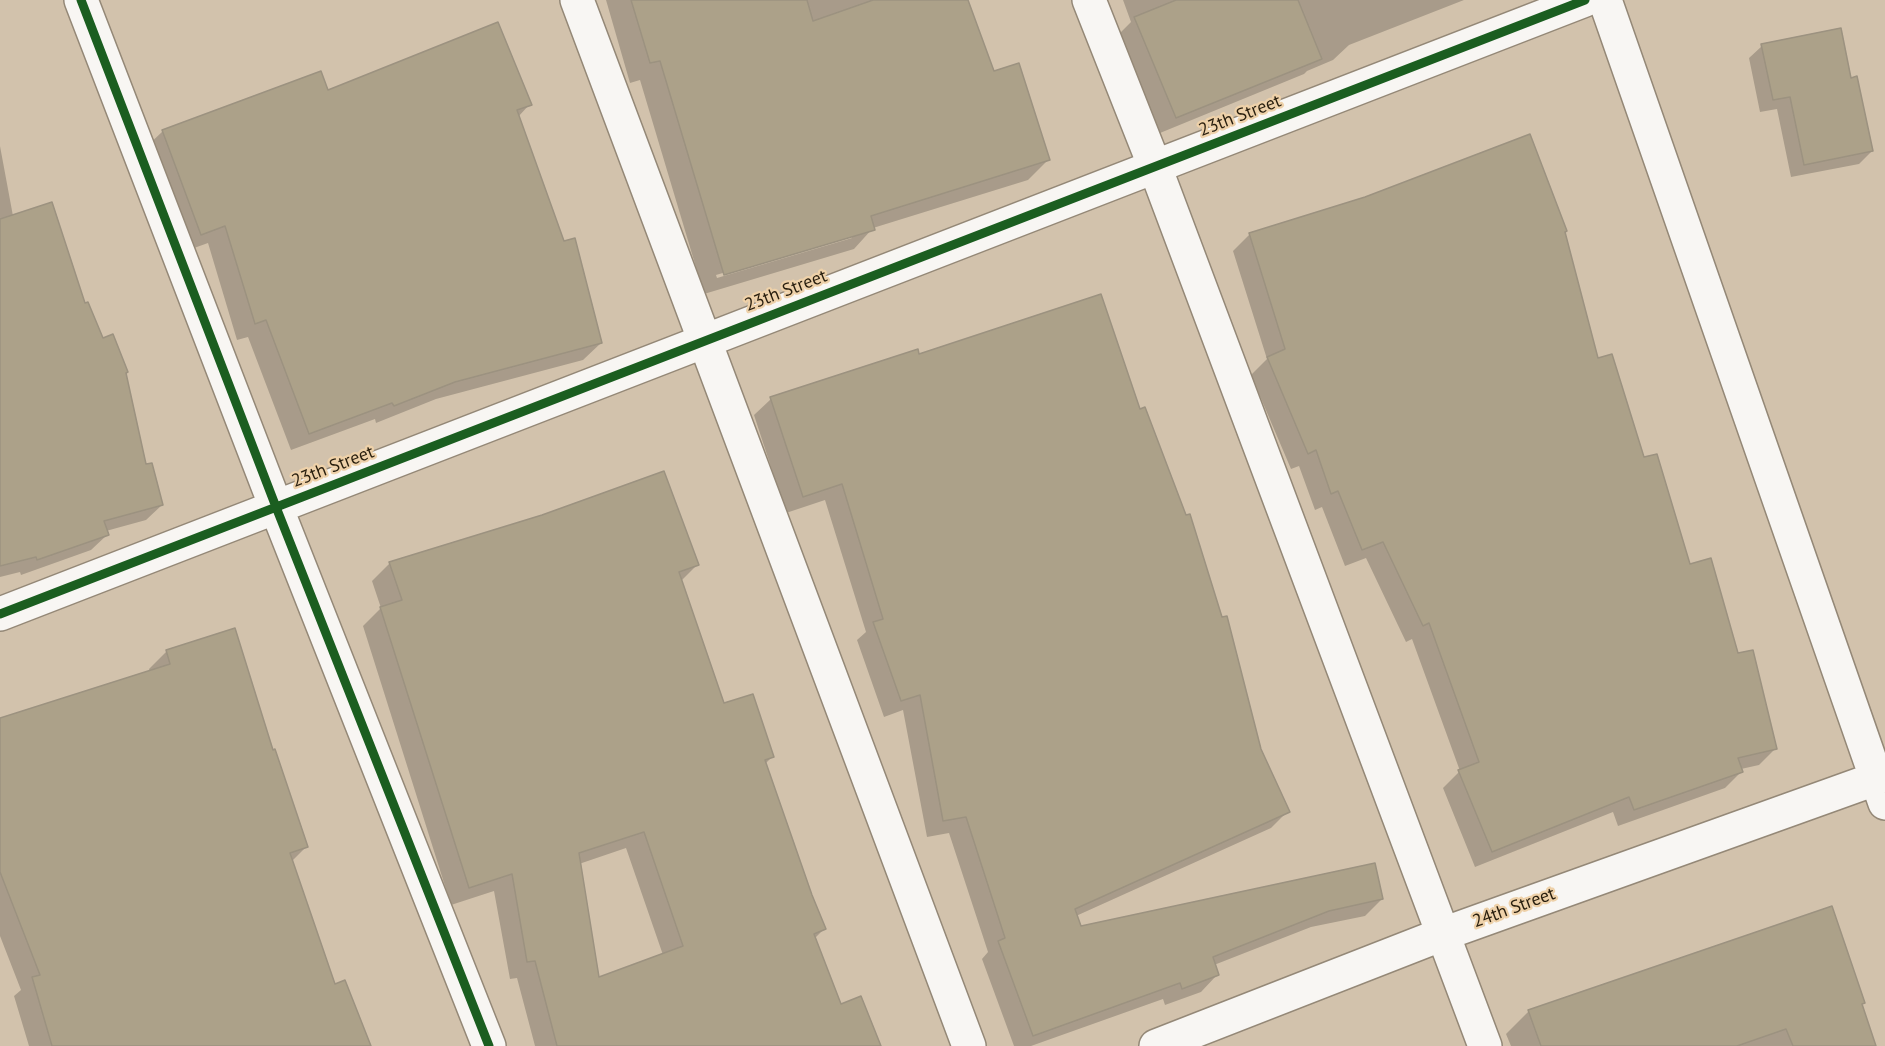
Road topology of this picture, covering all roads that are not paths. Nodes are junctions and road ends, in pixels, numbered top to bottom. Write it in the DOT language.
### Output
graph roads {
  1 [pos="81,0"];
  2 [pos="577,0"];
  3 [pos="1089,0"];
  4 [pos="1585,0"];
  5 [pos="1605,0"];
  6 [pos="1155,167"];
  7 [pos="705,340"];
  8 [pos="276,507"];
  9 [pos="0,614"];
  10 [pos="1880,791"];
  11 [pos="1443,934"];
  12 [pos="489,1046"];
  13 [pos="969,1046"];
  14 [pos="1156,1046"];
  15 [pos="1485,1046"];
  1 -- 8 [label="street"];
  2 -- 7 [label="street"];
  3 -- 6 [label="street"];
  4 -- 6 [label="street, 23th Street"];
  5 -- 10 [label="street"];
  6 -- 7 [label="street, 23th Street"];
  6 -- 11 [label="street"];
  7 -- 8 [label="street, 23th Street"];
  7 -- 13 [label="street"];
  8 -- 9 [label="street, 23th Street"];
  8 -- 12 [label="street"];
  10 -- 11 [label="street, 24th Street"];
  11 -- 14 [label="street, 24th Street"];
  11 -- 15 [label="street"];
}
